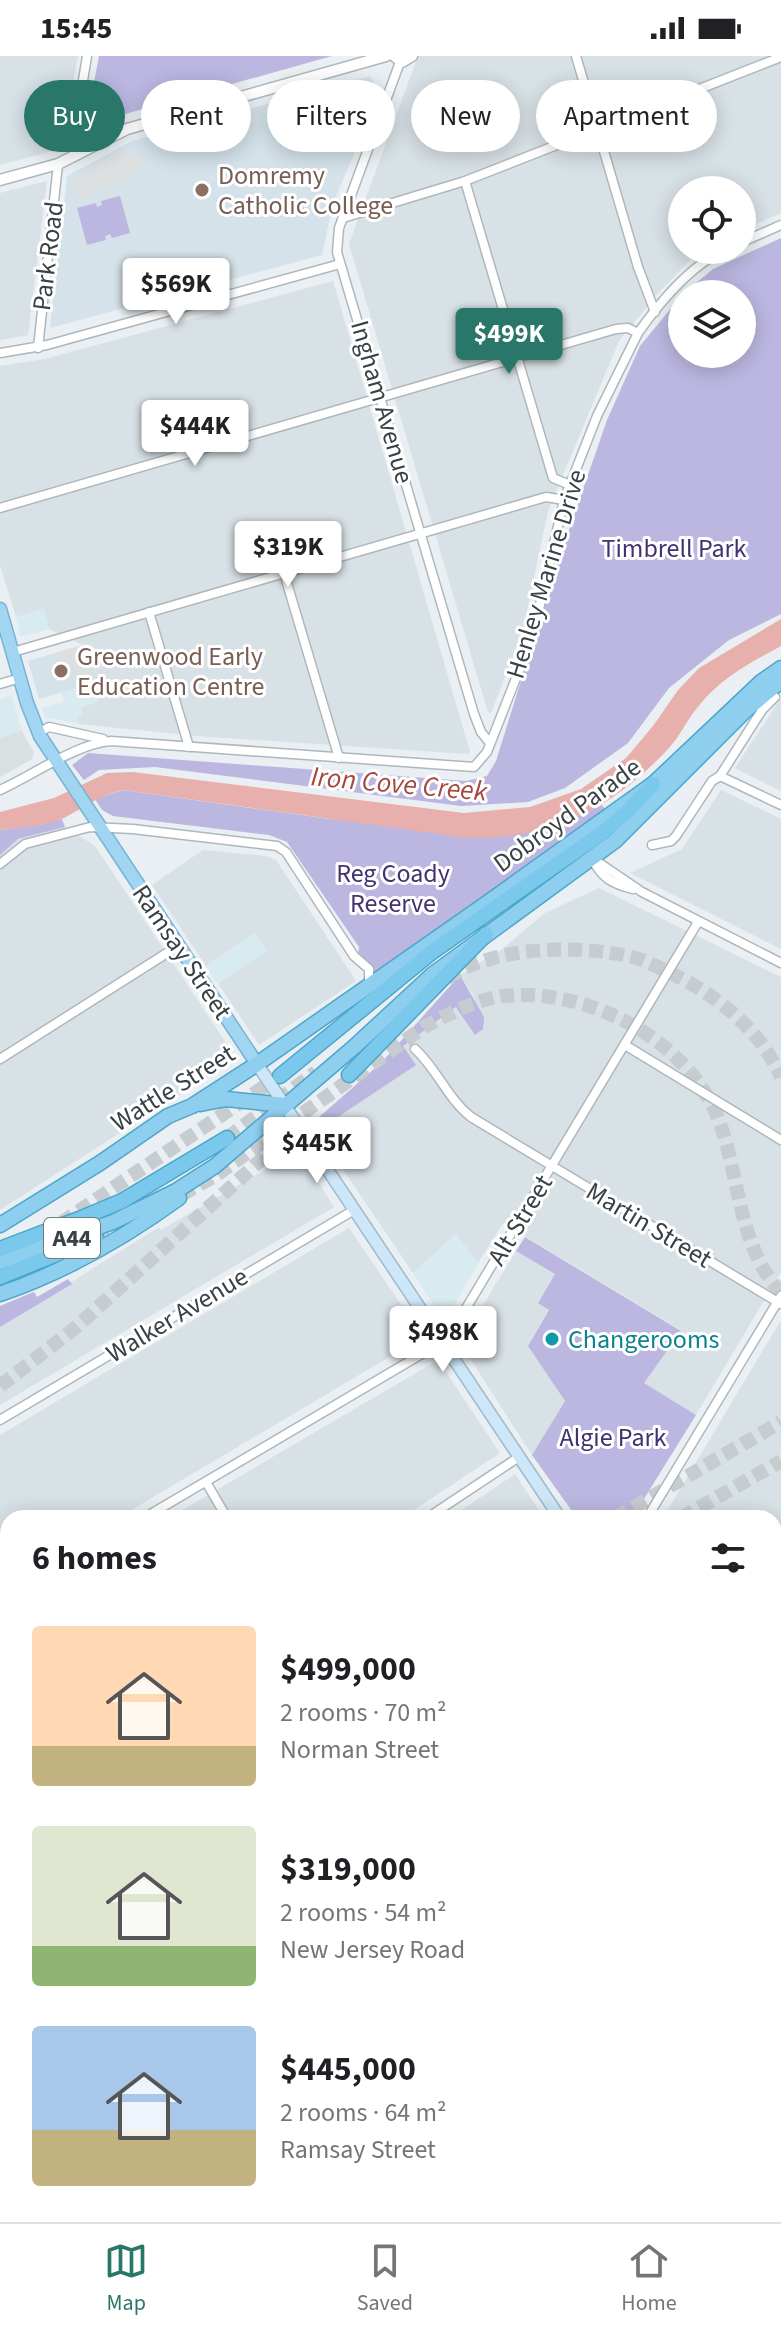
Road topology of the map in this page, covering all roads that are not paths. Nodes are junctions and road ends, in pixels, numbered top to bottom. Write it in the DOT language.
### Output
graph roads {
  1 [pos="87,56"];
  2 [pos="386,56"];
  3 [pos="412,56"];
  4 [pos="576,56"];
  5 [pos="781,57"];
  6 [pos="397,59"];
  7 [pos="583,80"];
  8 [pos="717,82"];
  9 [pos="539,152"];
  10 [pos="605,152"];
  11 [pos="78,155"];
  12 [pos="58,164"];
  13 [pos="0,180"];
  14 [pos="465,181"];
  15 [pos="343,218"];
  16 [pos="781,225"];
  17 [pos="756,236"];
  18 [pos="340,264"];
  19 [pos="702,264"];
  20 [pos="655,312"];
  21 [pos="638,333"];
  22 [pos="38,348"];
  23 [pos="0,353"];
  24 [pos="518,357"];
  25 [pos="381,397"];
  26 [pos="570,485"];
  27 [pos="564,500"];
  28 [pos="0,508"];
  29 [pos="421,532"];
  30 [pos="284,573"];
  31 [pos="0,609"];
  32 [pos="149,612"];
  33 [pos="13,652"];
  34 [pos="781,668"];
  35 [pos="20,678"];
  36 [pos="781,681"];
  37 [pos="0,684"];
  38 [pos="775,697"];
  39 [pos="38,733"];
  40 [pos="111,741"];
  41 [pos="490,743"];
  42 [pos="189,747"];
  43 [pos="339,758"];
  44 [pos="56,762"];
  45 [pos="720,776"];
  46 [pos="0,790"];
  47 [pos="781,805"];
  48 [pos="100,828"];
  49 [pos="652,845"];
  50 [pos="584,848"];
  51 [pos="0,864"];
  52 [pos="698,922"];
  53 [pos="486,934"];
  54 [pos="178,946"];
  55 [pos="781,963"];
  56 [pos="369,986"];
  57 [pos="625,1045"];
  58 [pos="415,1049"];
  59 [pos="0,1059"];
  60 [pos="257,1064"];
  61 [pos="349,1075"];
  62 [pos="280,1076"];
  63 [pos="285,1105"];
  64 [pos="192,1106"];
  65 [pos="227,1138"];
  66 [pos="781,1140"];
  67 [pos="215,1166"];
  68 [pos="552,1166"];
  69 [pos="354,1210"];
  70 [pos="0,1225"];
  71 [pos="96,1238"];
  72 [pos="0,1249"];
  73 [pos="0,1262"];
  74 [pos="0,1277"];
  75 [pos="0,1294"];
  76 [pos="780,1301"];
  77 [pos="442,1342"];
  78 [pos="0,1420"];
  79 [pos="519,1457"];
  80 [pos="206,1482"];
  81 [pos="158,1510"];
  82 [pos="222,1510"];
  83 [pos="439,1510"];
  84 [pos="555,1510"];
  85 [pos="652,1510"];
  1 -- 11 [label="street"];
  2 -- 11 [label="street"];
  3 -- 6 [label="street"];
  4 -- 7 [label="street"];
  5 -- 8 [label="street"];
  6 -- 15 [label="street, Ingham Avenue"];
  9 -- 14 [label="street"];
  10 -- 20 [label="street"];
  11 -- 12 [label="street"];
  12 -- 13 [label="street"];
  12 -- 22 [label="street, Park Road"];
  14 -- 15 [label="street"];
  14 -- 24 [label="street"];
  15 -- 18 [label="street, Ingham Avenue"];
  16 -- 17 [label="street"];
  18 -- 22 [label="street"];
  18 -- 25 [label="street, Ingham Avenue"];
  19 -- 20 [label="street, Henley Marine Drive"];
  20 -- 21 [label="street, Henley Marine Drive"];
  21 -- 24 [label="street"];
  21 -- 26 [label="street, Henley Marine Drive"];
  22 -- 23 [label="street"];
  24 -- 25 [label="street"];
  24 -- 26 [label="street"];
  25 -- 28 [label="street"];
  25 -- 29 [label="street, Ingham Avenue"];
  26 -- 27 [label="street, Henley Marine Drive"];
  27 -- 29 [label="street"];
  27 -- 41 [label="street, Henley Marine Drive"];
  29 -- 30 [label="street"];
  29 -- 41 [label="street, Ingham Avenue"];
  30 -- 32 [label="street"];
  30 -- 43 [label="street"];
  31 -- 33 [label="main road, Ramsay Street"];
  32 -- 33 [label="street"];
  32 -- 42 [label="street"];
  33 -- 35 [label="main road, Ramsay Street"];
  34 -- 50 [label="highway, Dobroyd Parade"];
  35 -- 37 [label="street"];
  35 -- 39 [label="main road, Ramsay Street"];
  36 -- 50 [label="highway, Dobroyd Parade / A44"];
  38 -- 45 [label="street"];
  39 -- 40 [label="street, Henley Marine Drive"];
  39 -- 44 [label="main road, Ramsay Street"];
  40 -- 42 [label="street, Henley Marine Drive"];
  40 -- 44 [label="street, Henley Marine Drive"];
  41 -- 43 [label="street, Henley Marine Drive"];
  42 -- 43 [label="street, Henley Marine Drive"];
  44 -- 46 [label="street, Henley Marine Drive"];
  44 -- 48 [label="main road, Ramsay Street"];
  45 -- 47 [label="street"];
  45 -- 49 [label="street"];
  48 -- 51 [label="street"];
  48 -- 54 [label="main road, Ramsay Street"];
  48 -- 56 [label="street"];
  50 -- 52 [label="street"];
  50 -- 53 [label="highway, Dobroyd Parade / A44"];
  50 -- 56 [label="highway, Dobroyd Parade / A44"];
  50 -- 62 [label="highway"];
  52 -- 55 [label="street"];
  52 -- 57 [label="street, Alt Street"];
  53 -- 61 [label="highway"];
  53 -- 63 [label="highway, Dobroyd Parade / A44"];
  54 -- 59 [label="street"];
  54 -- 60 [label="main road, Ramsay Street"];
  56 -- 60 [label="highway, Wattle Street / A44"];
  57 -- 66 [label="street"];
  57 -- 68 [label="street, Alt Street"];
  58 -- 68 [label="street, Martin Street"];
  60 -- 63 [label="main road, Ramsay Street"];
  60 -- 64 [label="highway, Wattle Street / A44"];
  63 -- 64 [label="highway"];
  63 -- 67 [label="highway, A44"];
  63 -- 69 [label="main road, Ramsay Street"];
  64 -- 70 [label="highway, Wattle Street / A44"];
  65 -- 72 [label="highway"];
  67 -- 73 [label="highway, A44"];
  67 -- 75 [label="highway"];
  68 -- 76 [label="street, Martin Street"];
  68 -- 77 [label="street, Alt Street"];
  69 -- 77 [label="main road, Ramsay Street"];
  69 -- 78 [label="street, Walker Avenue"];
  71 -- 74 [label="highway"];
  76 -- 85 [label="street"];
  77 -- 79 [label="main road, Ramsay Street"];
  77 -- 80 [label="street, Alt Street"];
  79 -- 83 [label="street"];
  79 -- 84 [label="main road, Ramsay Street"];
  80 -- 81 [label="street, Alt Street"];
  80 -- 82 [label="street"];
}
